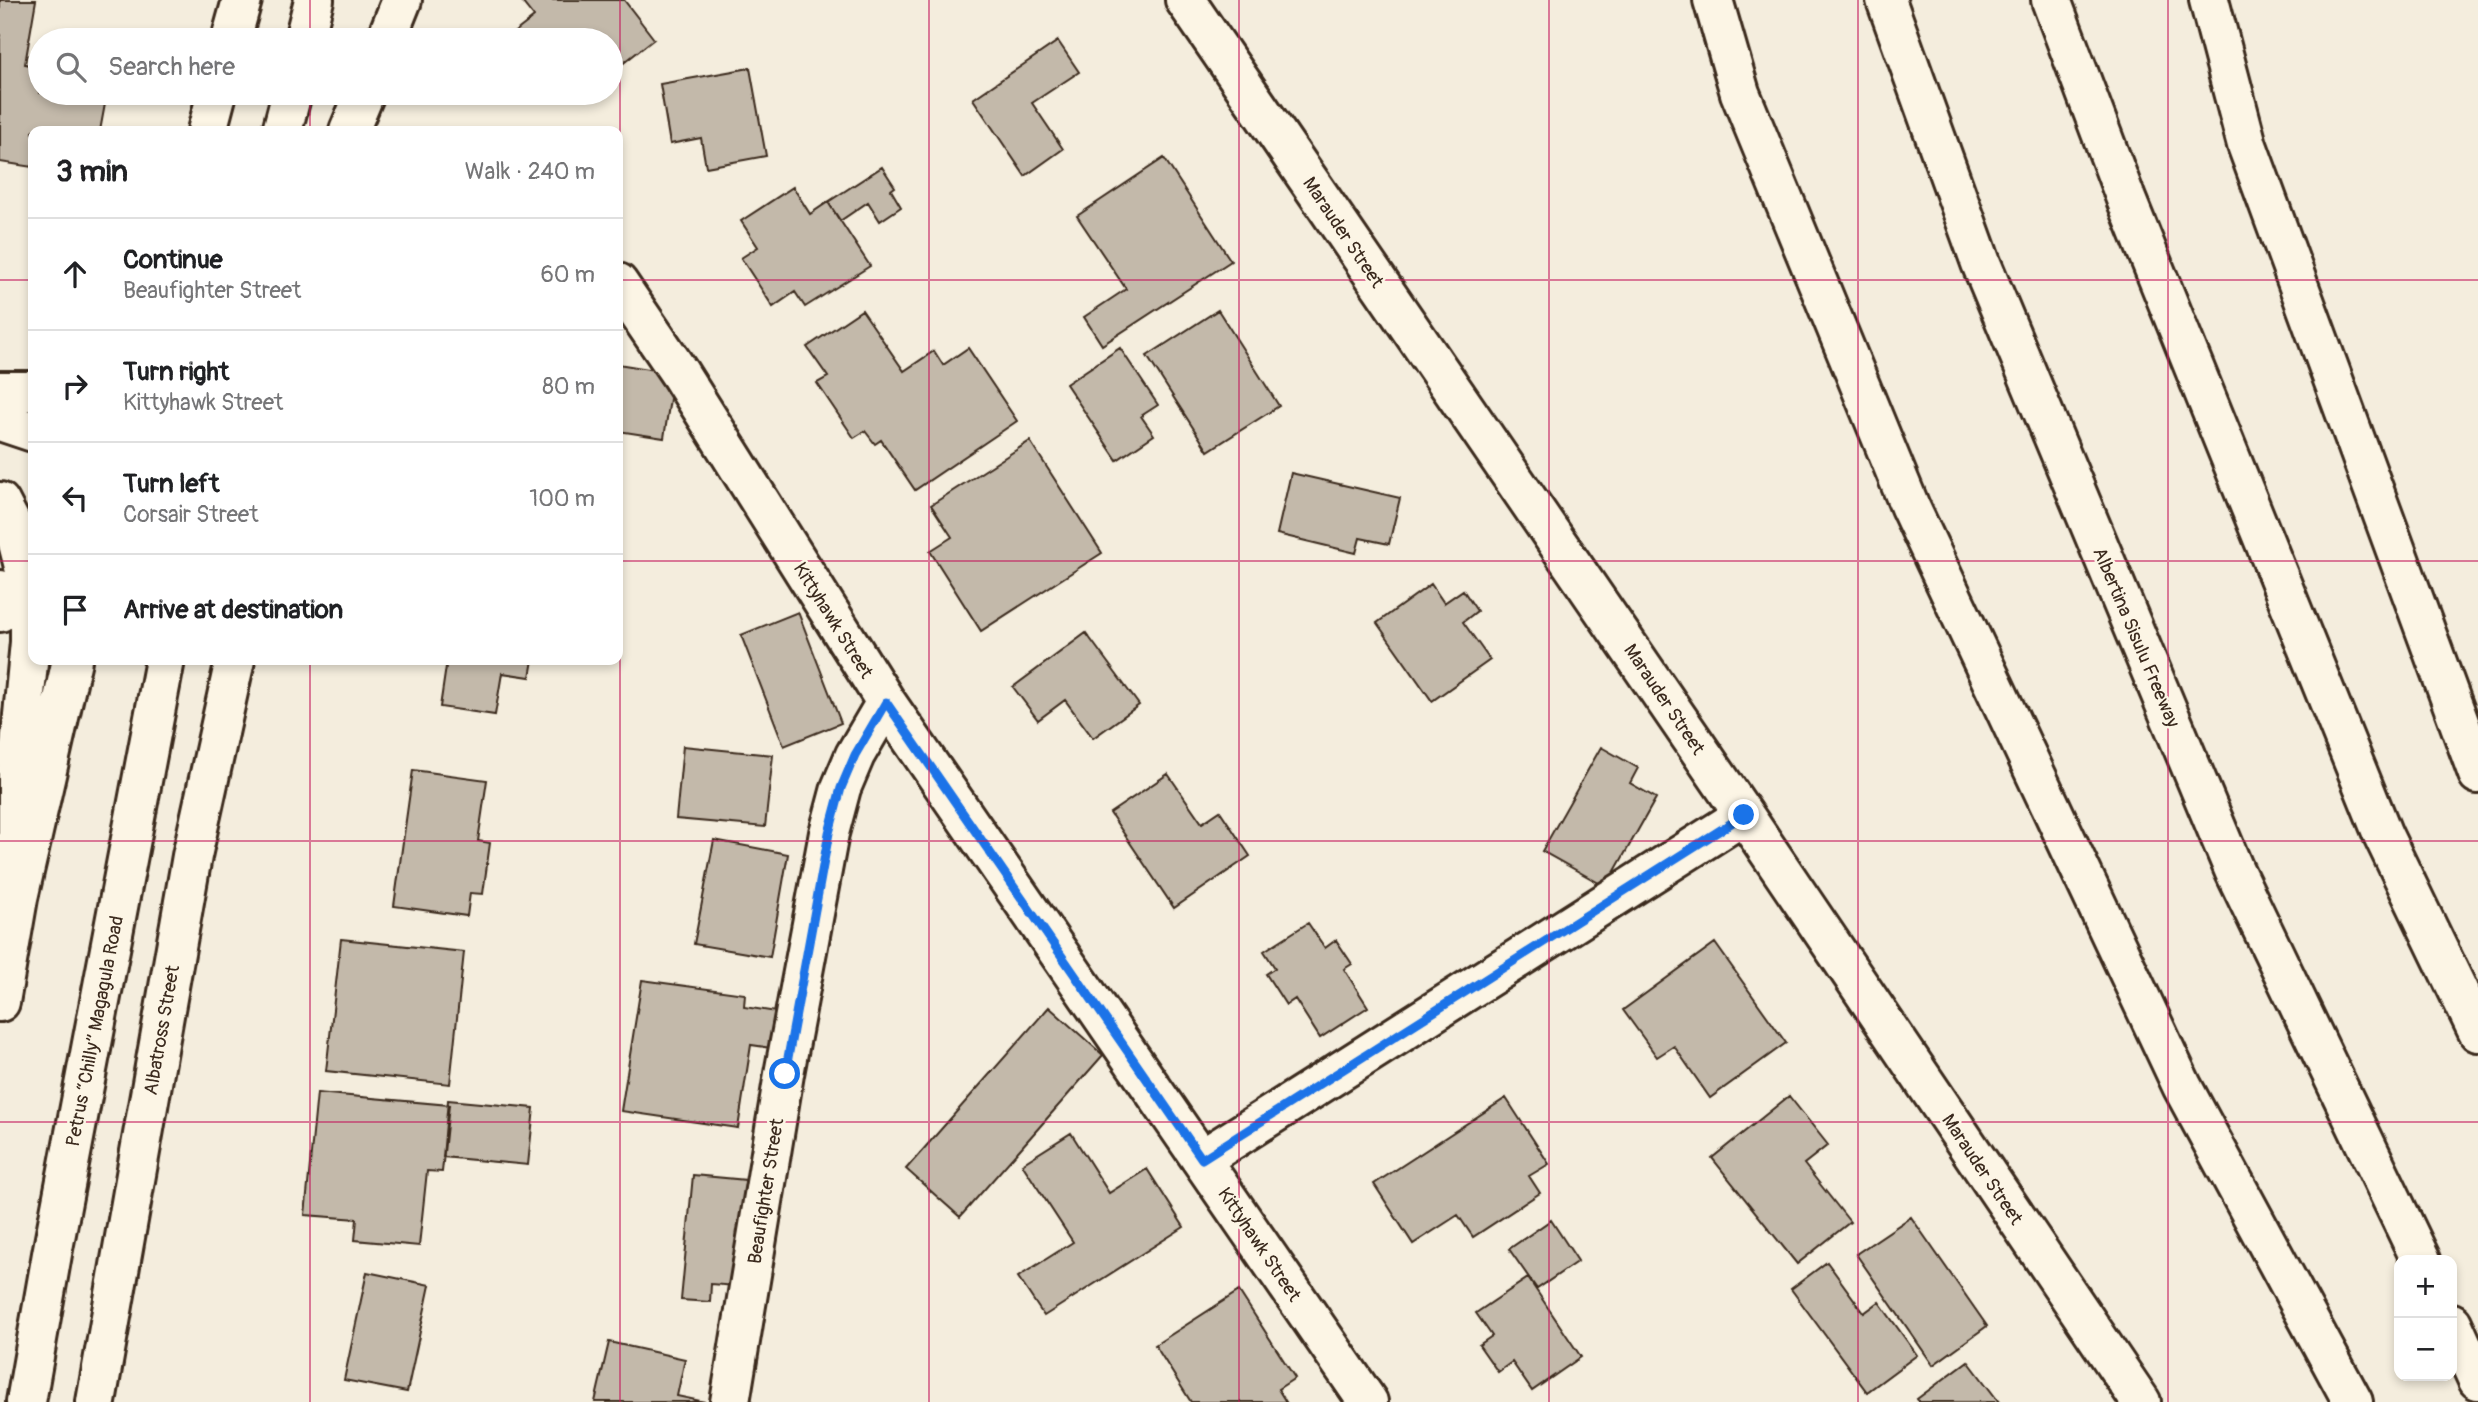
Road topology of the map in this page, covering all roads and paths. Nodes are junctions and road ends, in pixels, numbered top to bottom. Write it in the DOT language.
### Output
graph roads {
  1 [pos="242,0"];
  2 [pos="314,0"];
  3 [pos="402,0"];
  4 [pos="1185,0"];
  5 [pos="1713,0"];
  6 [pos="1886,0"];
  7 [pos="2051,0"];
  8 [pos="2209,0"];
  9 [pos="234,28"];
  10 [pos="307,28"];
  11 [pos="391,28"];
  12 [pos="214,105"];
  13 [pos="289,105"];
  14 [pos="360,105"];
  15 [pos="208,126"];
  16 [pos="283,126"];
  17 [pos="351,126"];
  18 [pos="623,290"];
  19 [pos="0,391"];
  20 [pos="28,391"];
  21 [pos="0,421"];
  22 [pos="28,430"];
  23 [pos="0,502"];
  24 [pos="28,582"];
  25 [pos="0,590"];
  26 [pos="0,612"];
  27 [pos="28,663"];
  28 [pos="71,665"];
  29 [pos="164,665"];
  30 [pos="234,665"];
  31 [pos="886,702"];
  32 [pos="2478,774"];
  33 [pos="1744,815"];
  34 [pos="18,898"];
  35 [pos="0,1002"];
  36 [pos="2478,1032"];
  37 [pos="1202,1159"];
  38 [pos="2419,1255"];
  39 [pos="2457,1334"];
  40 [pos="2478,1380"];
  41 [pos="26,1402"];
  42 [pos="96,1402"];
  43 [pos="730,1402"];
  44 [pos="1368,1402"];
  45 [pos="2141,1402"];
  46 [pos="2353,1402"];
  1 -- 9 [label="main road"];
  2 -- 10 [label="main road"];
  3 -- 11 [label="main road"];
  4 -- 33 [label="main road, Marauder Street"];
  5 -- 46 [label="main road"];
  6 -- 38 [label="main road, Albertina Sisulu Freeway"];
  7 -- 36 [label="main road"];
  8 -- 32 [label="main road"];
  12 -- 15 [label="main road"];
  13 -- 16 [label="main road"];
  14 -- 17 [label="main road"];
  18 -- 31 [label="main road, Kittyhawk Street"];
  19 -- 20 [label="main road"];
  21 -- 22 [label="main road"];
  23 -- 24 [label="main road"];
  25 -- 26 [label="main road"];
  27 -- 34 [label="main road"];
  28 -- 34 [label="main road"];
  29 -- 41 [label="main road, Petrus “Chilly” Magagula Road"];
  30 -- 42 [label="main road, Albatross Street"];
  31 -- 37 [label="main road, Kittyhawk Street"];
  31 -- 43 [label="main road, Beaufighter Street"];
  33 -- 37 [label="main road"];
  33 -- 45 [label="main road, Marauder Street"];
  34 -- 35 [label="main road"];
  37 -- 44 [label="main road, Kittyhawk Street"];
  39 -- 40 [label="main road"];
}
